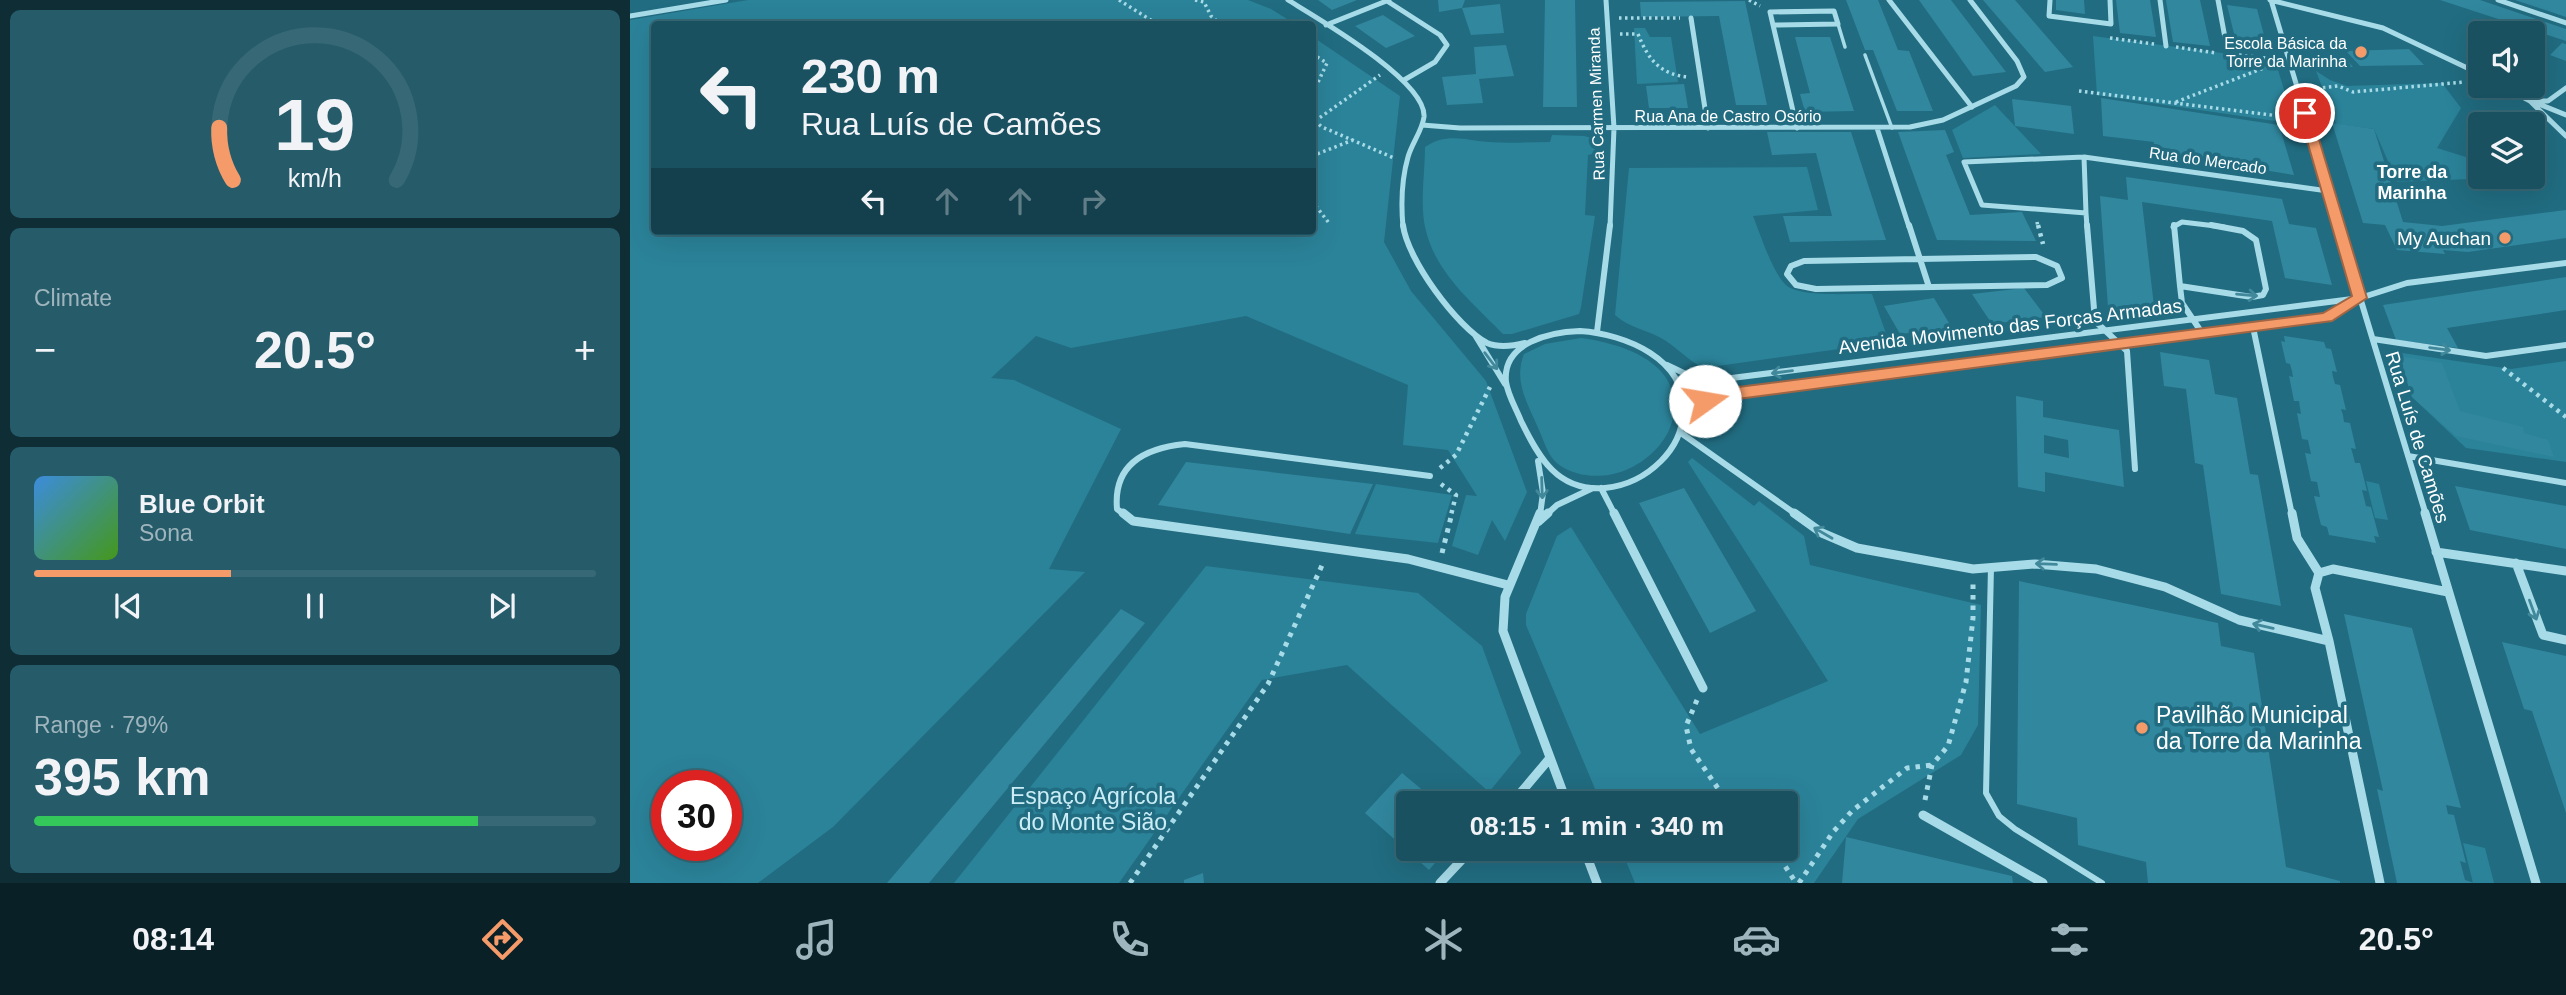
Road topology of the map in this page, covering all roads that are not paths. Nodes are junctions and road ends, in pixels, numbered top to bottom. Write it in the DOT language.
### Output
graph roads {
  1 [pos="726,0"];
  2 [pos="1288,0"];
  3 [pos="1388,0"];
  4 [pos="1606,0"];
  5 [pos="1889,0"];
  6 [pos="1970,0"];
  7 [pos="2050,0"];
  8 [pos="2110,0"];
  9 [pos="2160,0"];
  10 [pos="2218,0"];
  11 [pos="2271,0"];
  12 [pos="2498,0"];
  13 [pos="630,16"];
  14 [pos="1691,18"];
  15 [pos="2566,23"];
  16 [pos="1838,24"];
  17 [pos="1326,25"];
  18 [pos="1773,25"];
  19 [pos="2166,46"];
  20 [pos="1845,47"];
  21 [pos="2228,54"];
  22 [pos="1865,55"];
  23 [pos="2468,68"];
  24 [pos="1404,80"];
  25 [pos="2566,88"];
  26 [pos="2524,98"];
  27 [pos="2530,101"];
  28 [pos="1972,107"];
  29 [pos="2566,115"];
  30 [pos="1422,125"];
  31 [pos="1614,128"];
  32 [pos="1708,128"];
  33 [pos="1797,128"];
  34 [pos="1877,128"];
  35 [pos="1892,128"];
  36 [pos="2566,136"];
  37 [pos="2084,157"];
  38 [pos="2328,191"];
  39 [pos="2086,213"];
  40 [pos="1920,259"];
  41 [pos="2566,263"];
  42 [pos="2179,286"];
  43 [pos="1929,287"];
  44 [pos="2360,298"];
  45 [pos="2191,319"];
  46 [pos="2253,327"];
  47 [pos="2105,330"];
  48 [pos="1597,332"];
  49 [pos="2202,333"];
  50 [pos="1475,334"];
  51 [pos="2373,339"];
  52 [pos="1530,342"];
  53 [pos="2120,344"];
  54 [pos="2566,345"];
  55 [pos="1667,365"];
  56 [pos="1816,367"];
  57 [pos="1823,382"];
  58 [pos="1508,388"];
  59 [pos="1685,418"];
  60 [pos="1681,433"];
  61 [pos="1536,453"];
  62 [pos="2408,456"];
  63 [pos="2135,469"];
  64 [pos="1430,476"];
  65 [pos="2566,484"];
  66 [pos="1597,488"];
  67 [pos="1538,522"];
  68 [pos="2436,552"];
  69 [pos="2516,563"];
  70 [pos="1991,567"];
  71 [pos="2566,571"];
  72 [pos="2319,573"];
  73 [pos="1508,585"];
  74 [pos="2448,592"];
  75 [pos="2329,640"];
  76 [pos="2566,640"];
  77 [pos="1703,688"];
  78 [pos="1550,758"];
  79 [pos="1522,791"];
  80 [pos="1562,791"];
  81 [pos="1923,815"];
  82 [pos="1461,861"];
  83 [pos="1589,861"];
  84 [pos="1440,883"];
  85 [pos="1597,883"];
  86 [pos="2043,883"];
  87 [pos="2102,883"];
  88 [pos="2380,883"];
  89 [pos="2536,883"];
  1 -- 13 [label="street"];
  2 -- 17 [label="street"];
  3 -- 17 [label="street"];
  3 -- 24 [label="street"];
  4 -- 31 [label="street, Rua Carmen Miranda"];
  5 -- 28 [label="street"];
  6 -- 28 [label="street, Rua Ana de Castro Osório"];
  7 -- 8 [label="street"];
  9 -- 19 [label="street"];
  10 -- 21 [label="street"];
  11 -- 23 [label="street"];
  11 -- 38 [label="street, Rua Luís de Camões"];
  12 -- 15 [label="street"];
  14 -- 32 [label="street"];
  16 -- 18 [label="street"];
  16 -- 18 [label="street"];
  16 -- 20 [label="lane"];
  17 -- 24 [label="street"];
  18 -- 33 [label="street"];
  22 -- 35 [label="lane"];
  24 -- 30 [label="street"];
  25 -- 27 [label="street"];
  26 -- 27 [label="street"];
  27 -- 29 [label="street"];
  27 -- 36 [label="street"];
  28 -- 35 [label="street, Rua Ana de Castro Osório"];
  30 -- 31 [label="street, Rua Ana de Castro Osório"];
  30 -- 50 [label="street"];
  31 -- 32 [label="street, Rua Ana de Castro Osório"];
  31 -- 48 [label="street, Rua Carmen Miranda"];
  32 -- 33 [label="street, Rua Ana de Castro Osório"];
  33 -- 34 [label="street, Rua Ana de Castro Osório"];
  34 -- 35 [label="street, Rua Ana de Castro Osório"];
  34 -- 40 [label="street"];
  37 -- 38 [label="street, Rua do Mercado"];
  37 -- 39 [label="street"];
  37 -- 39 [label="street, Rua do Mercado"];
  38 -- 44 [label="street, Rua Luís de Camões"];
  39 -- 47 [label="street"];
  40 -- 43 [label="street"];
  40 -- 43 [label="street"];
  40 -- 43 [label="street"];
  41 -- 44 [label="street, Avenida Movimento das Forças Armadas"];
  42 -- 42 [label="street, one-way"];
  42 -- 45 [label="street"];
  44 -- 45 [label="street, Avenida Movimento das Forças Armadas"];
  44 -- 46 [label="street, Avenida Movimento das Forças Armadas"];
  44 -- 51 [label="street, Rua Luís de Camões"];
  45 -- 47 [label="street, Avenida Movimento das Forças Armadas"];
  45 -- 49 [label="street"];
  46 -- 49 [label="street, Avenida Movimento das Forças Armadas"];
  46 -- 72 [label="street"];
  47 -- 53 [label="street"];
  47 -- 56 [label="street, Avenida Movimento das Forças Armadas"];
  48 -- 52 [label="street"];
  48 -- 55 [label="street"];
  49 -- 53 [label="street, Avenida Movimento das Forças Armadas"];
  50 -- 52 [label="street"];
  50 -- 58 [label="street, one-way"];
  51 -- 54 [label="street, one-way"];
  51 -- 62 [label="street, Rua Luís de Camões"];
  52 -- 58 [label="street"];
  53 -- 57 [label="street, Avenida Movimento das Forças Armadas"];
  53 -- 63 [label="street"];
  56 -- 55 [label="street, Avenida Movimento das Forças Armadas, one-way"];
  55 -- 59 [label="street"];
  56 -- 57 [label="street"];
  57 -- 59 [label="street, Avenida Movimento das Forças Armadas"];
  58 -- 61 [label="street"];
  59 -- 60 [label="street"];
  60 -- 66 [label="street"];
  70 -- 60 [label="street, one-way"];
  61 -- 66 [label="street"];
  61 -- 67 [label="street, one-way"];
  62 -- 65 [label="street"];
  62 -- 68 [label="street, Rua Luís de Camões"];
  64 -- 73 [label="street"];
  66 -- 67 [label="street"];
  66 -- 77 [label="street"];
  67 -- 73 [label="street"];
  68 -- 69 [label="street"];
  68 -- 74 [label="street, Rua Luís de Camões"];
  69 -- 71 [label="street"];
  69 -- 76 [label="street, one-way"];
  75 -- 70 [label="street, one-way"];
  70 -- 87 [label="lane"];
  72 -- 74 [label="street"];
  72 -- 75 [label="street"];
  73 -- 78 [label="street"];
  74 -- 89 [label="street, Rua Luís de Camões"];
  75 -- 88 [label="street"];
  78 -- 79 [label="street"];
  78 -- 80 [label="street"];
  81 -- 86 [label="street"];
  82 -- 84 [label="street"];
  83 -- 85 [label="street"];
}
